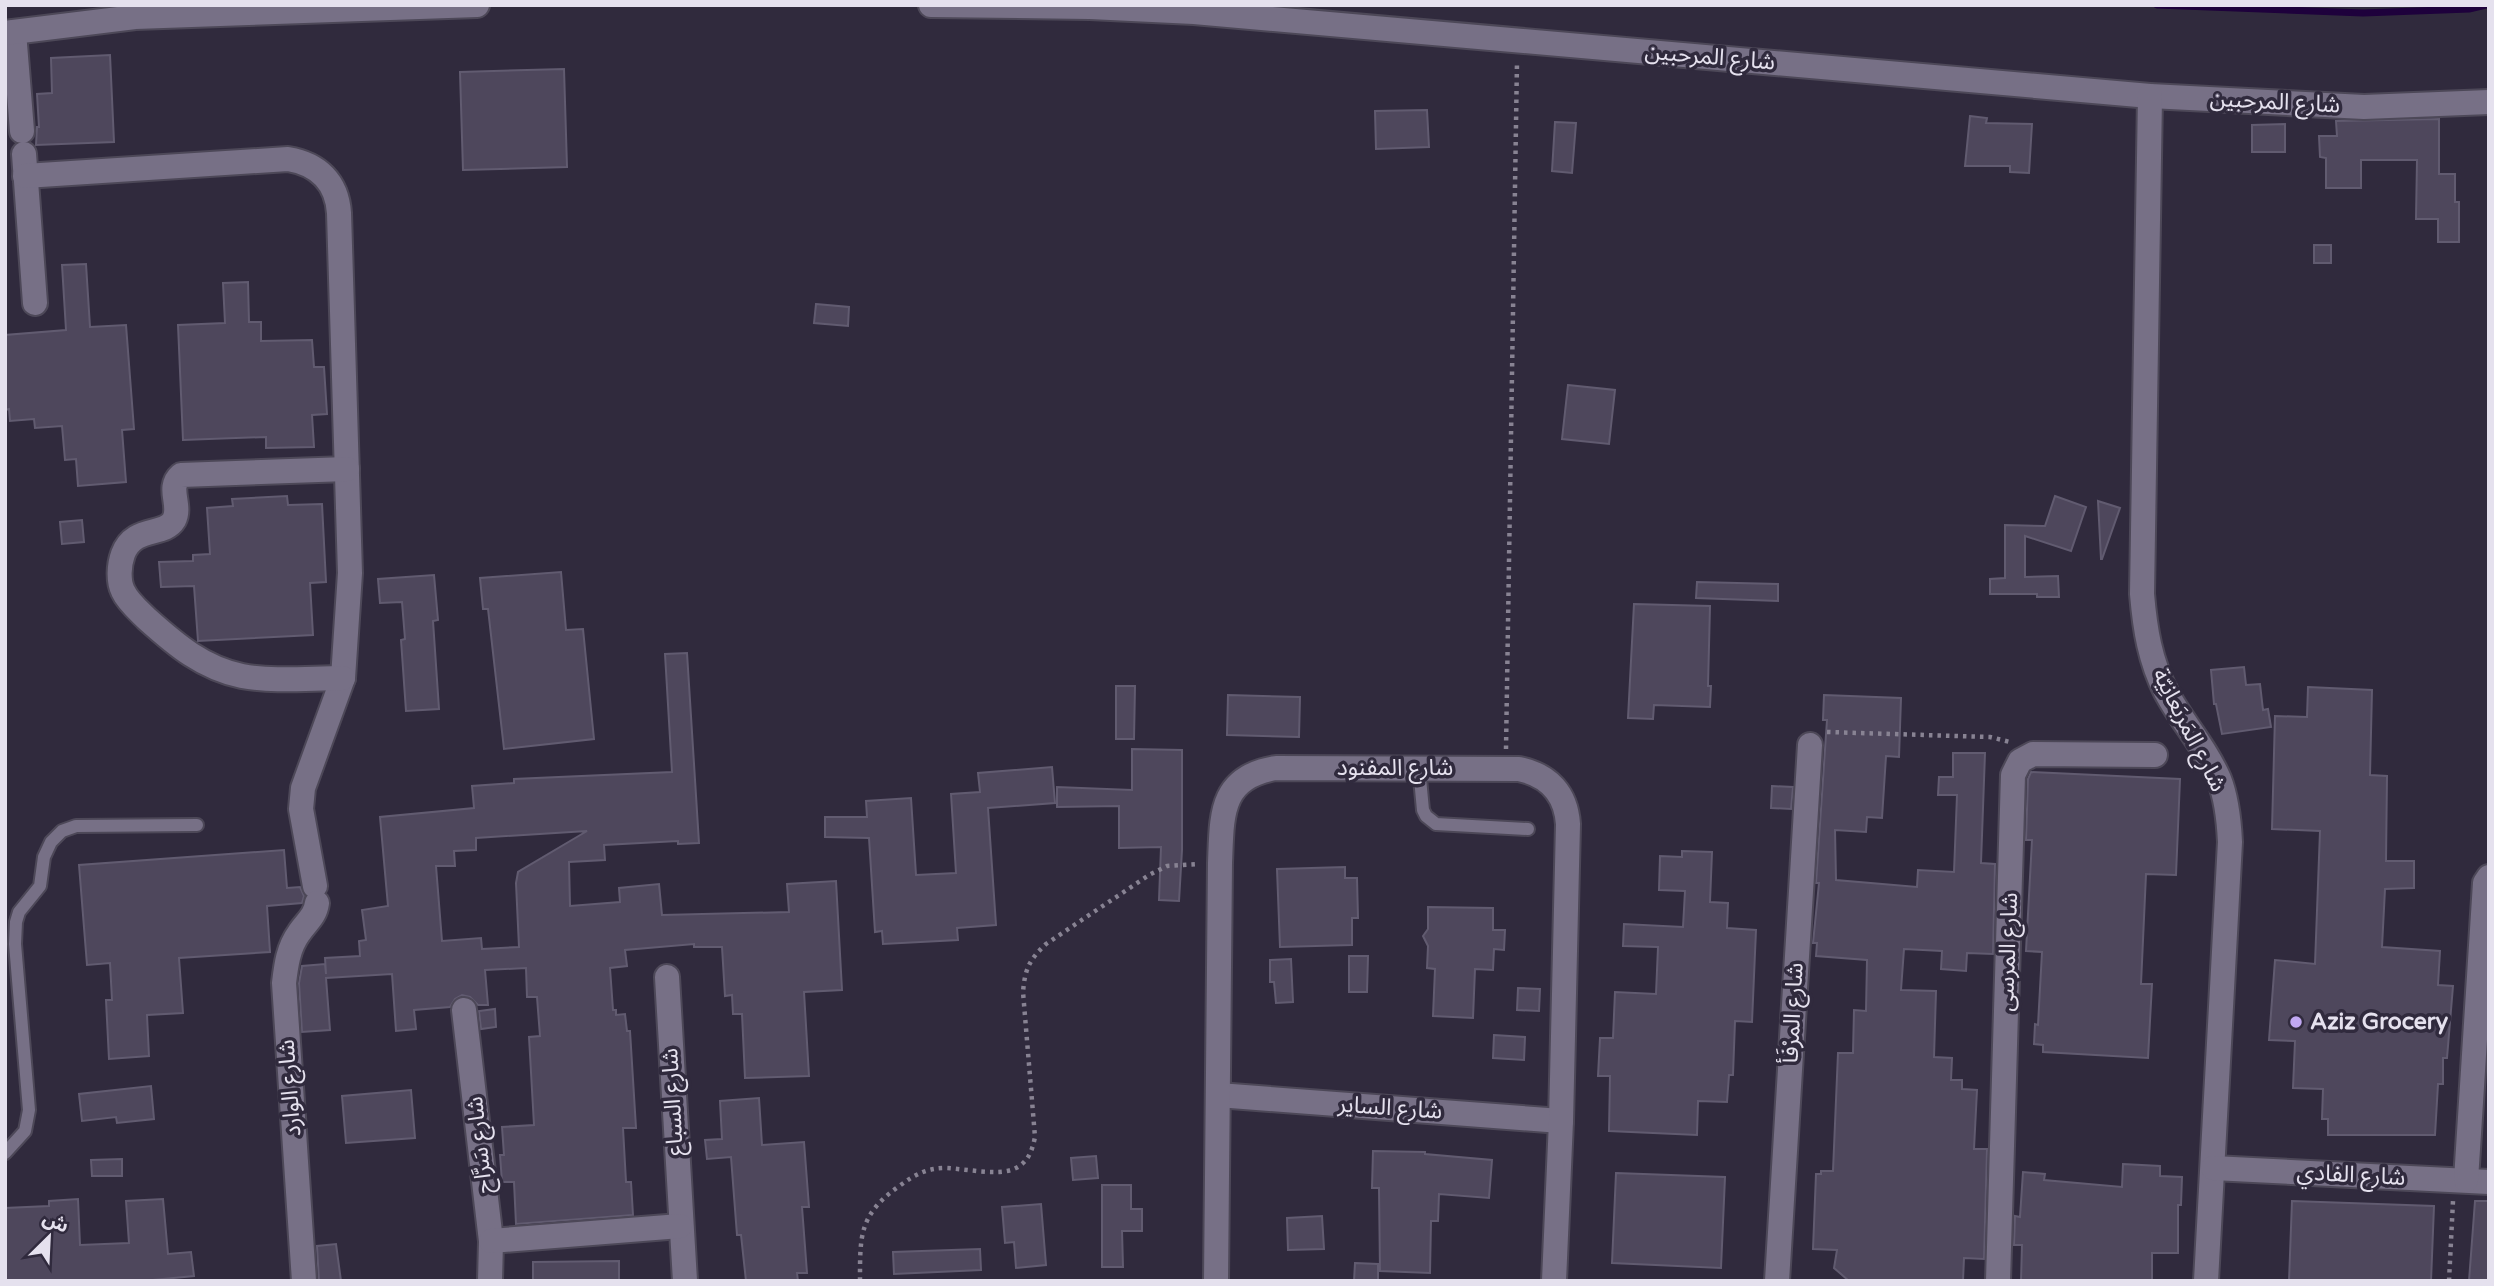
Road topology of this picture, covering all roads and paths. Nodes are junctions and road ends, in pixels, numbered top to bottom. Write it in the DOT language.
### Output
graph roads {
  1 [pos="477,5"];
  2 [pos="931,5"];
  3 [pos="10,33"];
  4 [pos="1517,40"];
  5 [pos="2150,96"];
  6 [pos="2489,102"];
  7 [pos="24,154"];
  8 [pos="35,303"];
  9 [pos="347,469"];
  10 [pos="343,678"];
  11 [pos="1810,745"];
  12 [pos="2155,755"];
  13 [pos="2026,756"];
  14 [pos="1419,768"];
  15 [pos="1506,769"];
  16 [pos="197,825"];
  17 [pos="1528,829"];
  18 [pos="1220,863"];
  19 [pos="2489,877"];
  20 [pos="667,977"];
  21 [pos="464,1010"];
  22 [pos="1218,1095"];
  23 [pos="1561,1121"];
  24 [pos="5,1153"];
  25 [pos="2213,1168"];
  26 [pos="2469,1180"];
  27 [pos="680,1226"];
  28 [pos="491,1241"];
  29 [pos="304,1281"];
  30 [pos="490,1281"];
  31 [pos="685,1281"];
  32 [pos="859,1281"];
  33 [pos="1216,1281"];
  34 [pos="1553,1281"];
  35 [pos="1777,1281"];
  36 [pos="1998,1281"];
  37 [pos="2206,1281"];
  38 [pos="2449,1281"];
  1 -- 3 [label="street"];
  2 -- 4 [label="street, شارع المرحبين"];
  3 -- 7 [label="street"];
  4 -- 5 [label="street, شارع المرحبين"];
  4 -- 15 [label="path"];
  5 -- 6 [label="street, شارع المرحبين"];
  5 -- 25 [label="street, شارع المَربَعانِيّة"];
  7 -- 8 [label="street"];
  7 -- 9 [label="street"];
  9 -- 10 [label="street"];
  9 -- 10 [label="street"];
  10 -- 29 [label="street, شارع الوارد"];
  11 -- 13 [label="path"];
  11 -- 35 [label="street, شارع المرْفَأ"];
  12 -- 13 [label="street"];
  13 -- 36 [label="street, شارع المرسى"];
  14 -- 15 [label="street, شارع المفنود"];
  14 -- 17 [label="lane"];
  14 -- 18 [label="street, شارع المفنود"];
  15 -- 23 [label="street, شارع المفنود"];
  16 -- 24 [label="lane"];
  18 -- 22 [label="street, شارع المفنود"];
  18 -- 32 [label="path"];
  19 -- 26 [label="street"];
  20 -- 27 [label="street, شارع السباع"];
  21 -- 28 [label="street, شارع سَرَّاح"];
  22 -- 23 [label="street, شارع الساير"];
  22 -- 33 [label="street, شارع المفنود"];
  23 -- 34 [label="street, شارع المفنود"];
  25 -- 26 [label="street, شارع الفادي"];
  25 -- 37 [label="street, شارع المَربَعانِيّة"];
  26 -- 38 [label="path"];
  27 -- 28 [label="street"];
  27 -- 31 [label="street, شارع السباع"];
  28 -- 30 [label="street, شارع سَرَّاح"];
}
